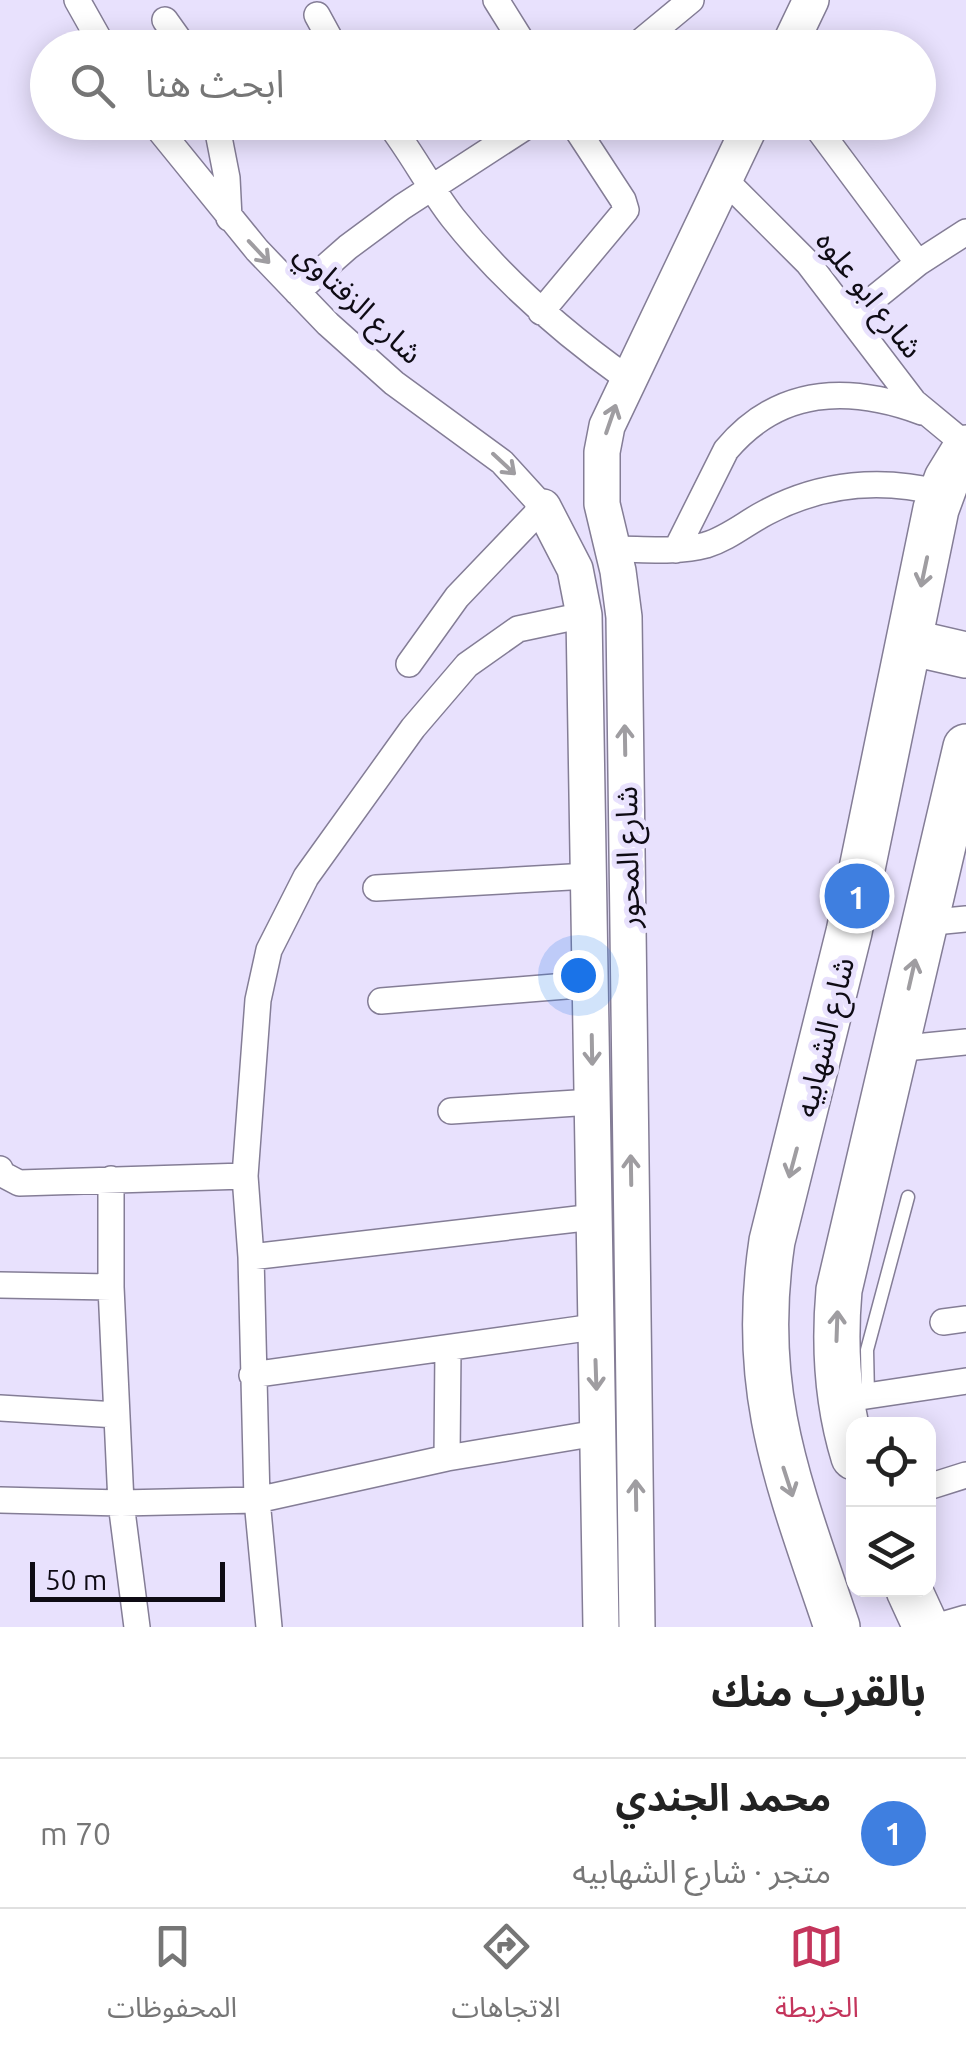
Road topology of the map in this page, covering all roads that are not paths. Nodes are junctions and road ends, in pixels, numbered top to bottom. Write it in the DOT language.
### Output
graph roads {
  1 [pos="77,0"];
  2 [pos="496,0"];
  3 [pos="691,0"];
  4 [pos="811,0"];
  5 [pos="317,15"];
  6 [pos="165,20"];
  7 [pos="94,30"];
  8 [pos="172,30"];
  9 [pos="325,30"];
  10 [pos="515,30"];
  11 [pos="655,30"];
  12 [pos="797,30"];
  13 [pos="168,140"];
  14 [pos="220,140"];
  15 [pos="400,140"];
  16 [pos="505,140"];
  17 [pos="584,140"];
  18 [pos="744,140"];
  19 [pos="826,140"];
  20 [pos="725,180"];
  21 [pos="431,187"];
  22 [pos="229,218"];
  23 [pos="966,232"];
  24 [pos="918,264"];
  25 [pos="297,292"];
  26 [pos="541,312"];
  27 [pos="851,316"];
  28 [pos="628,378"];
  29 [pos="926,414"];
  30 [pos="966,447"];
  31 [pos="941,493"];
  32 [pos="543,507"];
  33 [pos="613,549"];
  34 [pos="676,550"];
  35 [pos="584,615"];
  36 [pos="909,642"];
  37 [pos="966,655"];
  38 [pos="409,664"];
  39 [pos="966,746"];
  40 [pos="627,869"];
  41 [pos="588,872"];
  42 [pos="376,888"];
  43 [pos="945,921"];
  44 [pos="591,984"];
  45 [pos="381,1001"];
  46 [pos="966,1042"];
  47 [pos="894,1048"];
  48 [pos="592,1102"];
  49 [pos="451,1111"];
  50 [pos="0,1169"];
  51 [pos="244,1176"];
  52 [pos="111,1179"];
  53 [pos="908,1196"];
  54 [pos="594,1217"];
  55 [pos="251,1257"];
  56 [pos="0,1286"];
  57 [pos="110,1287"];
  58 [pos="594,1327"];
  59 [pos="448,1349"];
  60 [pos="252,1375"];
  61 [pos="966,1380"];
  62 [pos="854,1398"];
  63 [pos="0,1408"];
  64 [pos="117,1415"];
  65 [pos="854,1417"];
  66 [pos="597,1433"];
  67 [pos="447,1458"];
  68 [pos="966,1475"];
  69 [pos="936,1484"];
  70 [pos="0,1500"];
  71 [pos="257,1500"];
  72 [pos="121,1503"];
  73 [pos="599,1540"];
  74 [pos="636,1540"];
  75 [pos="913,1597"];
  76 [pos="966,1618"];
  77 [pos="137,1627"];
  78 [pos="269,1627"];
  79 [pos="600,1627"];
  80 [pos="637,1627"];
  81 [pos="837,1627"];
  82 [pos="926,1627"];
  83 [pos="936,1627"];
  1 -- 7 [label="street"];
  2 -- 10 [label="street"];
  3 -- 11 [label="street"];
  4 -- 12 [label="main road"];
  5 -- 9 [label="street"];
  6 -- 8 [label="street"];
  13 -- 22 [label="street, شارع الزفتاوي"];
  14 -- 22 [label="street"];
  15 -- 21 [label="street"];
  16 -- 21 [label="street"];
  17 -- 26 [label="street"];
  18 -- 20 [label="main road, شارع المحور"];
  19 -- 24 [label="street"];
  20 -- 27 [label="street, شارع ابو علوه"];
  20 -- 28 [label="main road, شارع المحور"];
  21 -- 25 [label="street"];
  21 -- 26 [label="street"];
  22 -- 25 [label="street, شارع الزفتاوي, one-way"];
  23 -- 24 [label="street"];
  24 -- 27 [label="street"];
  25 -- 32 [label="street, شارع الزفتاوي, one-way"];
  26 -- 28 [label="street"];
  27 -- 29 [label="street, شارع ابو علوه"];
  33 -- 28 [label="main road, شارع المحور, one-way"];
  29 -- 30 [label="street, شارع ابو علوه"];
  29 -- 34 [label="street"];
  30 -- 31 [label="highway, شارع الشهابيه"];
  31 -- 34 [label="street"];
  31 -- 36 [label="highway, شارع الشهابيه, one-way"];
  32 -- 35 [label="main road, شارع المحور"];
  32 -- 38 [label="street"];
  33 -- 34 [label="street"];
  40 -- 33 [label="main road, شارع المحور, one-way"];
  35 -- 41 [label="main road, شارع المحور"];
  35 -- 51 [label="street"];
  36 -- 37 [label="highway"];
  36 -- 81 [label="highway, شارع الشهابيه, one-way"];
  39 -- 43 [label="highway"];
  40 -- 41 [label="main road"];
  74 -- 40 [label="main road, شارع المحور, one-way"];
  41 -- 42 [label="street"];
  41 -- 44 [label="main road, شارع المحور"];
  47 -- 43 [label="highway, one-way"];
  44 -- 45 [label="street"];
  44 -- 48 [label="main road, شارع المحور, one-way"];
  46 -- 47 [label="street"];
  62 -- 47 [label="highway, one-way"];
  48 -- 49 [label="street"];
  48 -- 54 [label="main road, شارع المحور"];
  50 -- 52 [label="street"];
  51 -- 52 [label="street"];
  51 -- 55 [label="street"];
  52 -- 57 [label="street"];
  53 -- 62 [label="lane"];
  54 -- 55 [label="street"];
  54 -- 58 [label="main road, شارع المحور"];
  55 -- 60 [label="street"];
  56 -- 57 [label="street"];
  57 -- 64 [label="street"];
  58 -- 59 [label="street"];
  58 -- 66 [label="main road, شارع المحور, one-way"];
  59 -- 60 [label="street"];
  59 -- 67 [label="street"];
  60 -- 71 [label="street"];
  61 -- 62 [label="street"];
  62 -- 65 [label="highway"];
  63 -- 64 [label="street"];
  64 -- 72 [label="street"];
  66 -- 67 [label="street"];
  66 -- 73 [label="main road, شارع المحور"];
  67 -- 71 [label="street"];
  68 -- 69 [label="street"];
  70 -- 72 [label="street"];
  71 -- 72 [label="street"];
  71 -- 78 [label="street"];
  72 -- 77 [label="street"];
  73 -- 74 [label="main road"];
  73 -- 79 [label="main road, شارع المحور"];
  74 -- 80 [label="main road, شارع المحور"];
  75 -- 82 [label="highway"];
  76 -- 83 [label="street"];
}
